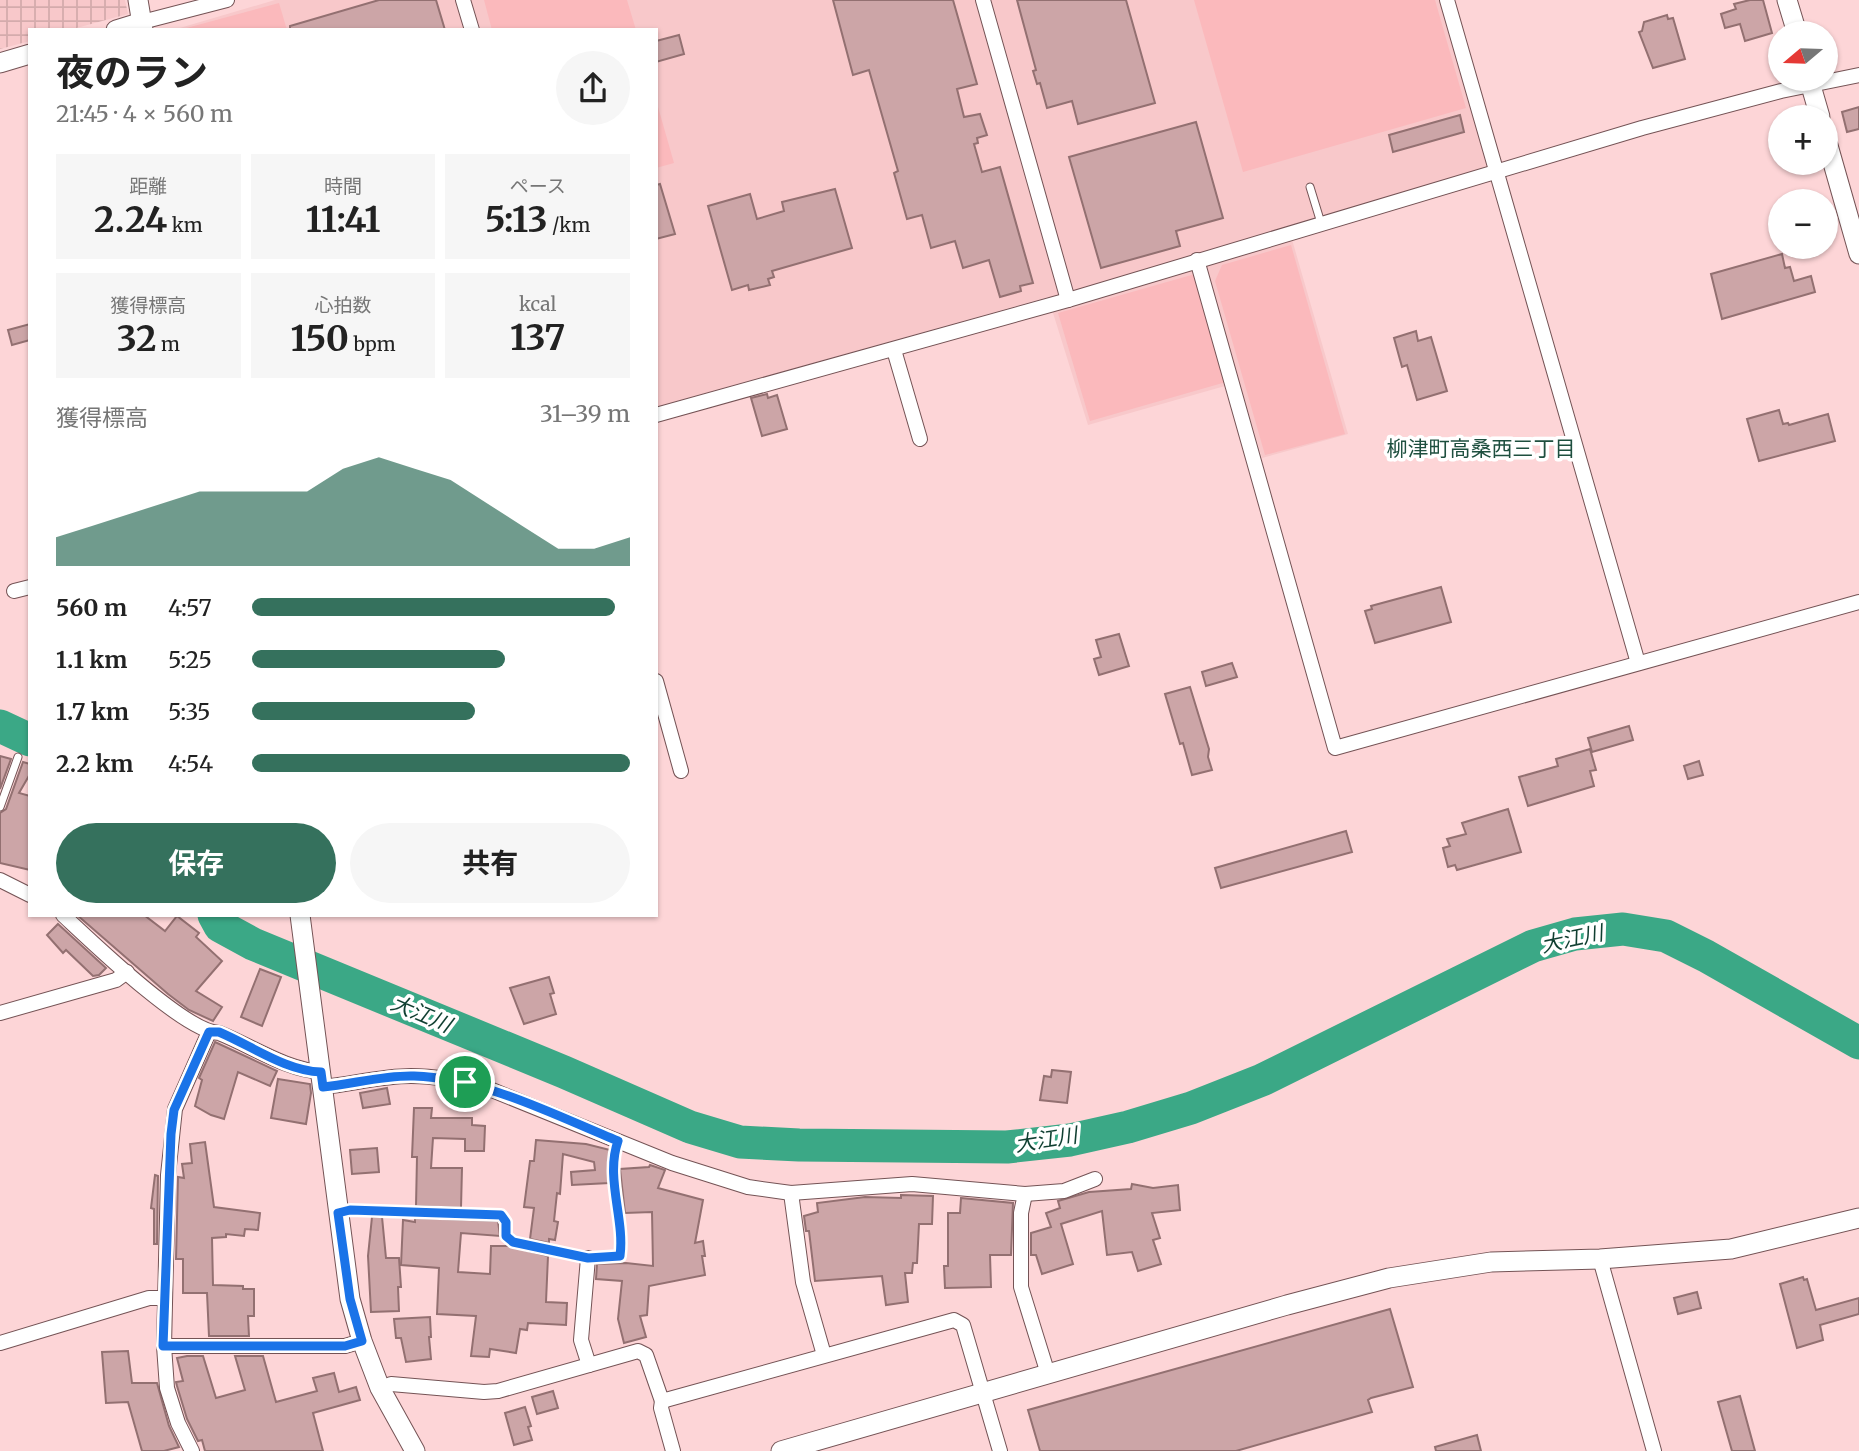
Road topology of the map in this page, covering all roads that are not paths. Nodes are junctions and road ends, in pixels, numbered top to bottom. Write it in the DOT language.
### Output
graph roads {
  1 [pos="138,0"];
  2 [pos="227,0"];
  3 [pos="463,0"];
  4 [pos="983,0"];
  5 [pos="1447,0"];
  6 [pos="1787,0"];
  7 [pos="1793,21"];
  8 [pos="143,26"];
  9 [pos="471,28"];
  10 [pos="28,55"];
  11 [pos="0,63"];
  12 [pos="1859,75"];
  13 [pos="1838,78"];
  14 [pos="1781,91"];
  15 [pos="1497,172"];
  16 [pos="1836,175"];
  17 [pos="1310,187"];
  18 [pos="1321,223"];
  19 [pos="1859,254"];
  20 [pos="1197,260"];
  21 [pos="1068,300"];
  22 [pos="894,350"];
  23 [pos="658,414"];
  24 [pos="920,439"];
  25 [pos="28,588"];
  26 [pos="14,591"];
  27 [pos="1859,602"];
  28 [pos="1638,663"];
  29 [pos="658,688"];
  30 [pos="18,757"];
  31 [pos="681,771"];
  32 [pos="0,807"];
  33 [pos="0,880"];
  34 [pos="28,894"];
  35 [pos="65,917"];
  36 [pos="300,917"];
  37 [pos="127,972"];
  38 [pos="0,1013"];
  39 [pos="209,1032"];
  40 [pos="322,1079"];
  41 [pos="618,1141"];
  42 [pos="1095,1179"];
  43 [pos="791,1193"];
  44 [pos="1025,1194"];
  45 [pos="338,1213"];
  46 [pos="1859,1218"];
  47 [pos="588,1258"];
  48 [pos="1600,1259"];
  49 [pos="164,1298"];
  50 [pos="362,1341"];
  51 [pos="0,1343"];
  52 [pos="163,1346"];
  53 [pos="824,1355"];
  54 [pos="589,1365"];
  55 [pos="1048,1374"];
  56 [pos="380,1388"];
  57 [pos="983,1393"];
  58 [pos="662,1401"];
  59 [pos="192,1451"];
  60 [pos="415,1451"];
  61 [pos="673,1451"];
  62 [pos="781,1451"];
  63 [pos="1000,1451"];
  64 [pos="1654,1451"];
  1 -- 8 [label="street"];
  2 -- 8 [label="street"];
  3 -- 9 [label="street"];
  4 -- 21 [label="street"];
  5 -- 15 [label="street"];
  6 -- 7 [label="street"];
  10 -- 11 [label="street"];
  12 -- 13 [label="street"];
  14 -- 15 [label="street"];
  15 -- 18 [label="street"];
  15 -- 28 [label="street"];
  16 -- 19 [label="street"];
  17 -- 18 [label="lane"];
  18 -- 20 [label="street"];
  20 -- 21 [label="street"];
  20 -- 28 [label="street"];
  21 -- 22 [label="street"];
  22 -- 23 [label="street"];
  22 -- 24 [label="street"];
  25 -- 26 [label="street"];
  27 -- 28 [label="street"];
  29 -- 31 [label="street"];
  30 -- 32 [label="lane"];
  33 -- 34 [label="street"];
  35 -- 37 [label="street"];
  36 -- 40 [label="street"];
  37 -- 38 [label="street"];
  37 -- 39 [label="street"];
  39 -- 40 [label="street"];
  39 -- 49 [label="street"];
  40 -- 41 [label="street"];
  40 -- 45 [label="street"];
  41 -- 43 [label="street"];
  41 -- 47 [label="lane"];
  42 -- 44 [label="street"];
  43 -- 44 [label="street"];
  43 -- 53 [label="street"];
  44 -- 55 [label="street"];
  45 -- 47 [label="lane"];
  45 -- 50 [label="street"];
  46 -- 48 [label="street"];
  47 -- 54 [label="street"];
  48 -- 55 [label="street"];
  48 -- 64 [label="street"];
  49 -- 51 [label="street"];
  49 -- 52 [label="street"];
  50 -- 52 [label="street"];
  50 -- 56 [label="street"];
  52 -- 59 [label="street"];
  53 -- 57 [label="street"];
  53 -- 58 [label="street"];
  54 -- 56 [label="street"];
  54 -- 58 [label="street"];
  55 -- 57 [label="street"];
  56 -- 60 [label="street"];
  57 -- 62 [label="street"];
  57 -- 63 [label="street"];
  58 -- 61 [label="street"];
}
